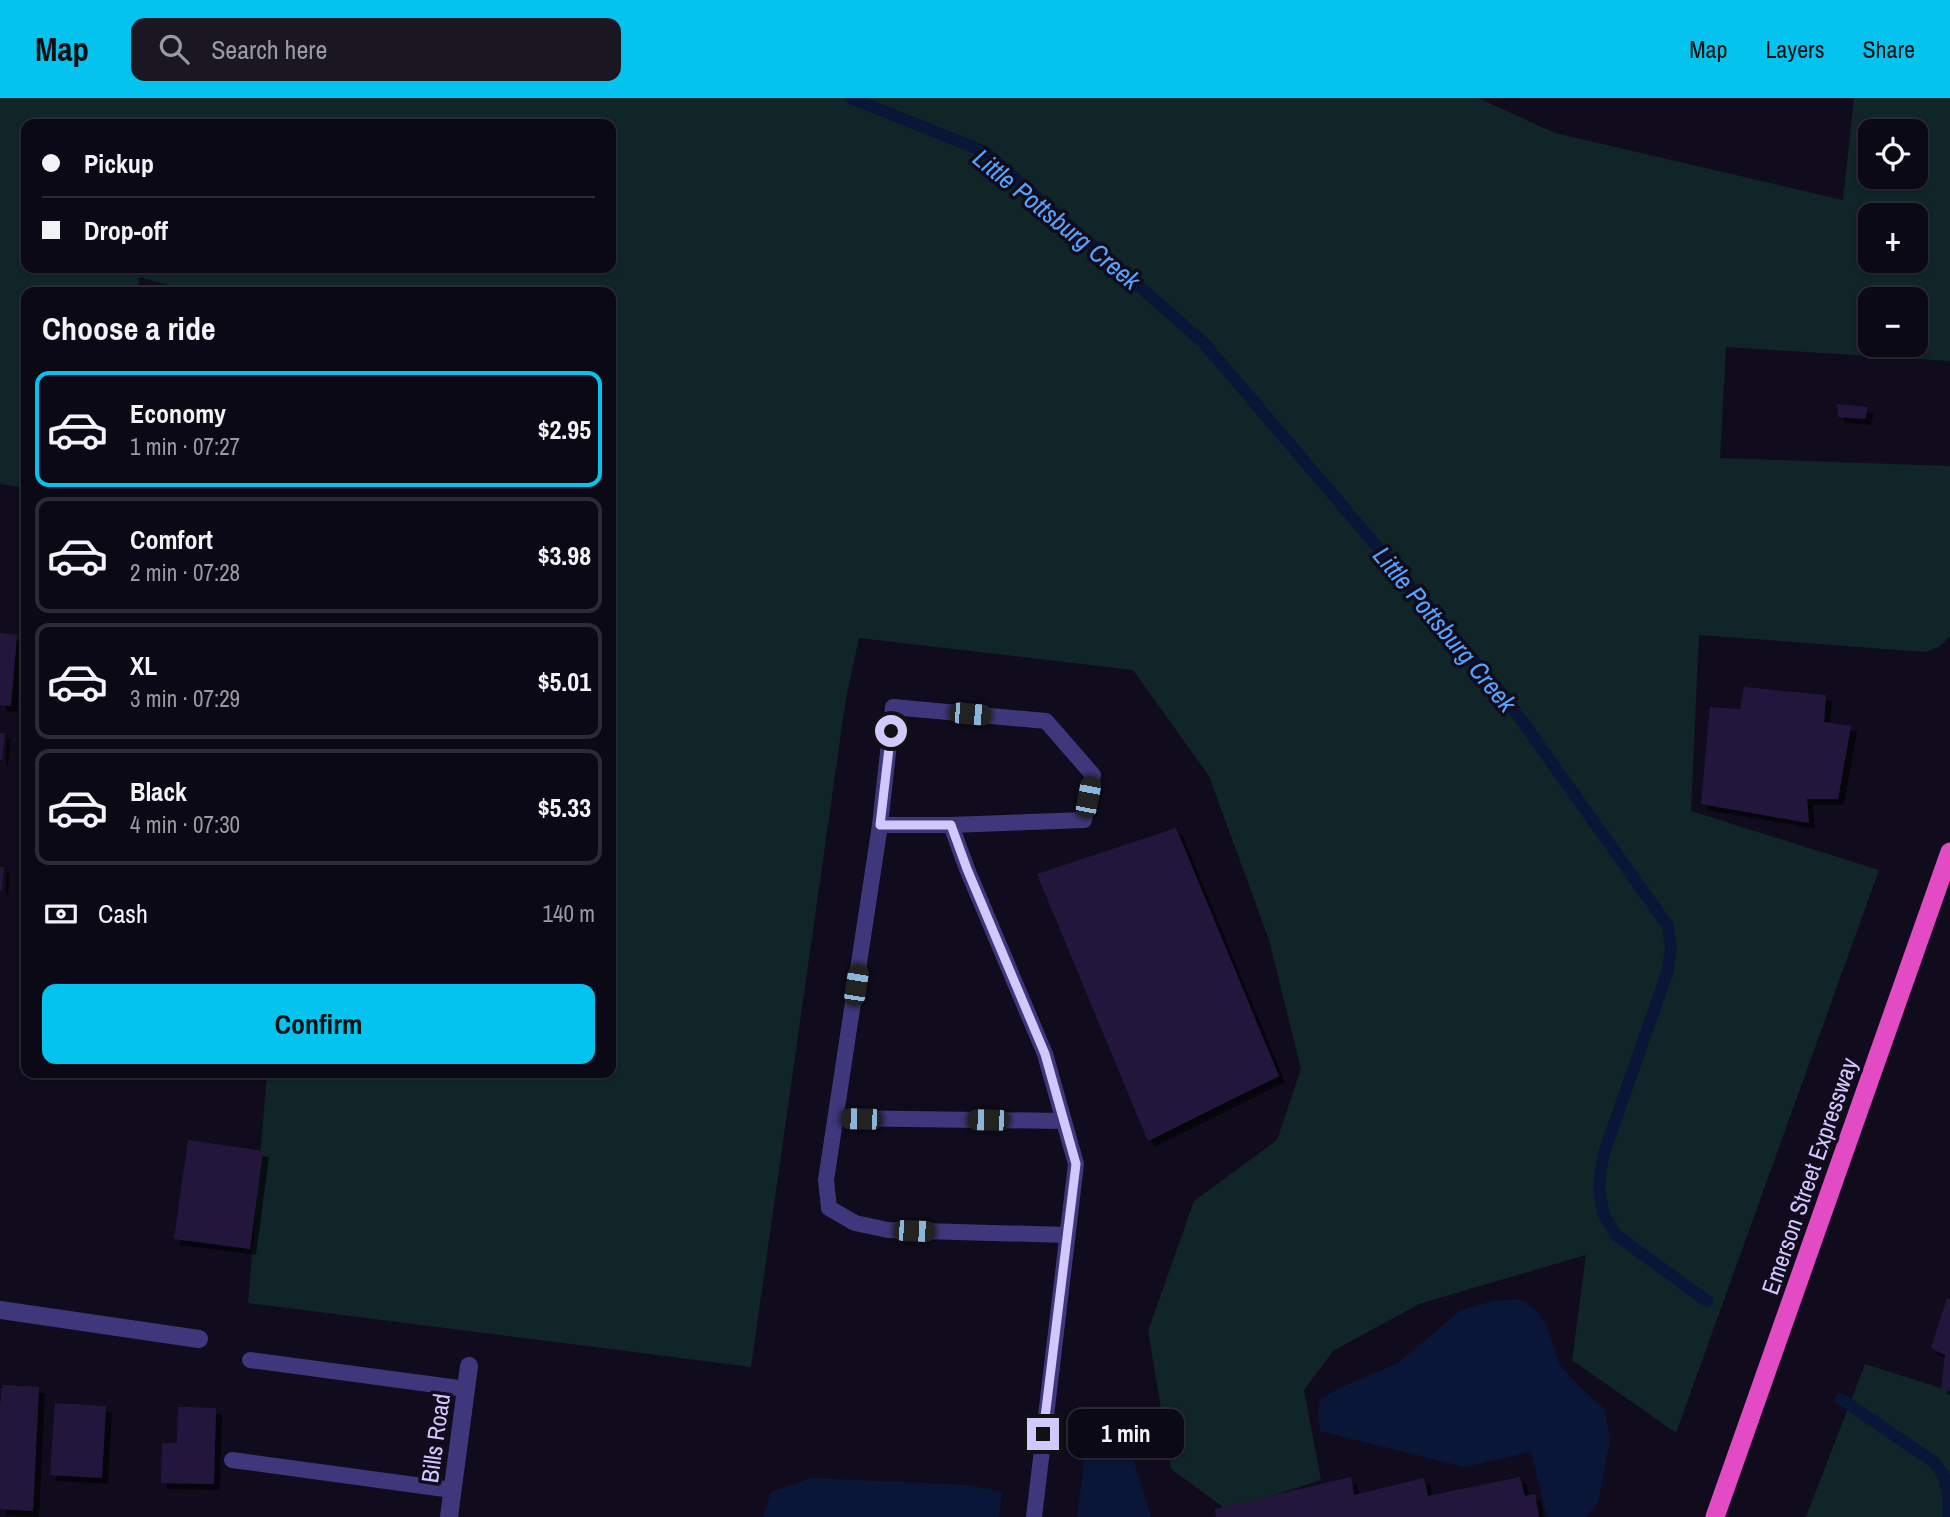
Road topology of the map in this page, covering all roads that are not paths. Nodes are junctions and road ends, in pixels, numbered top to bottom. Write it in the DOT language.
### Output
graph roads {
  1 [pos="880,825"];
  2 [pos="951,825"];
  3 [pos="1950,852"];
  4 [pos="836,1118"];
  5 [pos="1064,1121"];
  6 [pos="1067,1236"];
  7 [pos="0,1310"];
  8 [pos="199,1339"];
  9 [pos="250,1360"];
  10 [pos="469,1366"];
  11 [pos="466,1389"];
  12 [pos="232,1461"];
  13 [pos="452,1490"];
  14 [pos="449,1517"];
  15 [pos="1034,1517"];
  16 [pos="1715,1517"];
  1 -- 2 [label="lane"];
  1 -- 2 [label="lane"];
  1 -- 4 [label="lane"];
  2 -- 5 [label="lane"];
  3 -- 16 [label="highway, Emerson Street Expressway"];
  4 -- 5 [label="lane"];
  4 -- 6 [label="lane"];
  5 -- 6 [label="lane"];
  6 -- 15 [label="lane"];
  7 -- 8 [label="street"];
  9 -- 11 [label="lane"];
  10 -- 11 [label="street, Bills Road"];
  11 -- 13 [label="street, Bills Road"];
  12 -- 13 [label="lane"];
  13 -- 14 [label="street, Bills Road"];
}
